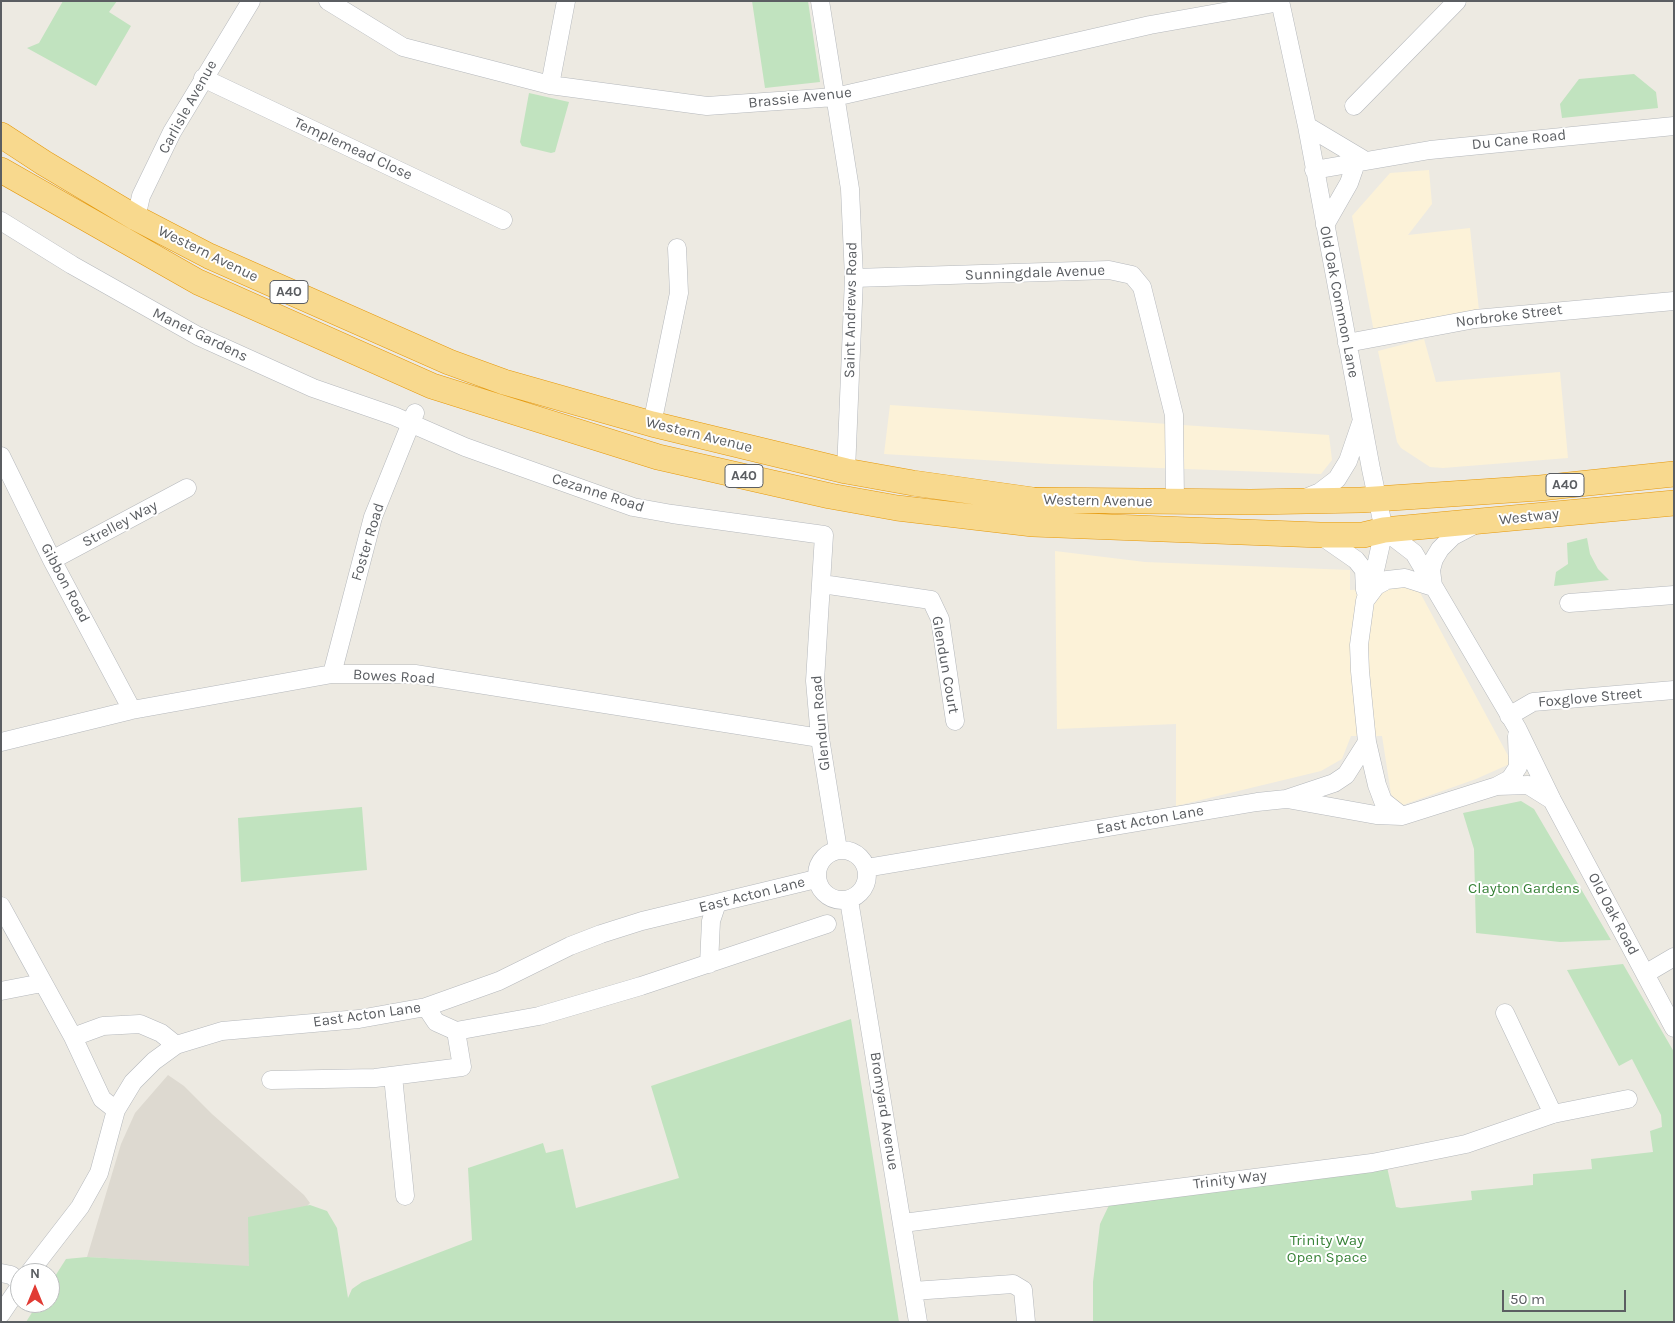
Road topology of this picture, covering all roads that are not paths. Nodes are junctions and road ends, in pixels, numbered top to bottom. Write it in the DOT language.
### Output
graph roads {
  1 [pos="251,1"];
  2 [pos="328,1"];
  3 [pos="566,1"];
  4 [pos="820,1"];
  5 [pos="1457,1"];
  6 [pos="1280,2"];
  7 [pos="203,78"];
  8 [pos="550,85"];
  9 [pos="835,97"];
  10 [pos="1354,106"];
  11 [pos="1307,126"];
  12 [pos="1674,126"];
  13 [pos="1,135"];
  14 [pos="1360,162"];
  15 [pos="1,170"];
  16 [pos="1314,170"];
  17 [pos="136,218"];
  18 [pos="503,220"];
  19 [pos="1,221"];
  20 [pos="1325,225"];
  21 [pos="677,248"];
  22 [pos="854,278"];
  23 [pos="1674,301"];
  24 [pos="1347,343"];
  25 [pos="413,419"];
  26 [pos="1362,422"];
  27 [pos="652,424"];
  28 [pos="1,456"];
  29 [pos="846,471"];
  30 [pos="1674,474"];
  31 [pos="187,488"];
  32 [pos="1456,493"];
  33 [pos="1378,499"];
  34 [pos="1175,501"];
  35 [pos="1297,501"];
  36 [pos="1674,503"];
  37 [pos="1492,520"];
  38 [pos="1384,530"];
  39 [pos="824,535"];
  40 [pos="1320,535"];
  41 [pos="52,560"];
  42 [pos="822,584"];
  43 [pos="1433,587"];
  44 [pos="1674,595"];
  45 [pos="1365,601"];
  46 [pos="1569,603"];
  47 [pos="332,674"];
  48 [pos="1674,690"];
  49 [pos="132,710"];
  50 [pos="955,721"];
  51 [pos="1513,722"];
  52 [pos="820,738"];
  53 [pos="1,742"];
  54 [pos="1367,742"];
  55 [pos="1497,786"];
  56 [pos="1286,799"];
  57 [pos="1552,800"];
  58 [pos="1402,816"];
  59 [pos="838,850"];
  60 [pos="866,868"];
  61 [pos="816,879"];
  62 [pos="849,900"];
  63 [pos="717,903"];
  64 [pos="1,906"];
  65 [pos="827,924"];
  66 [pos="1674,957"];
  67 [pos="709,964"];
  68 [pos="1645,974"];
  69 [pos="42,983"];
  70 [pos="1,991"];
  71 [pos="426,1007"];
  72 [pos="1505,1013"];
  73 [pos="1674,1028"];
  74 [pos="456,1031"];
  75 [pos="73,1036"];
  76 [pos="176,1045"];
  77 [pos="393,1076"];
  78 [pos="271,1080"];
  79 [pos="1628,1098"];
  80 [pos="116,1110"];
  81 [pos="1553,1114"];
  82 [pos="406,1196"];
  83 [pos="903,1223"];
  84 [pos="37,1263"];
  85 [pos="913,1291"];
  86 [pos="10,1300"];
  87 [pos="1,1314"];
  88 [pos="918,1322"];
  89 [pos="1026,1322"];
  1 -- 7 [label="street, Carlisle Avenue"];
  2 -- 8 [label="street, Brassie Avenue"];
  3 -- 8 [label="street"];
  4 -- 9 [label="street, Saint Andrews Road"];
  5 -- 10 [label="street"];
  6 -- 9 [label="street, Brassie Avenue"];
  6 -- 11 [label="street, Old Oak Common Lane"];
  7 -- 17 [label="street, Carlisle Avenue"];
  7 -- 18 [label="street, Templemead Close"];
  8 -- 9 [label="street, Brassie Avenue"];
  9 -- 22 [label="street, Saint Andrews Road"];
  11 -- 14 [label="street"];
  11 -- 16 [label="street, Old Oak Common Lane"];
  12 -- 14 [label="street, Du Cane Road"];
  13 -- 17 [label="highway, Western Avenue / A40"];
  14 -- 16 [label="street, Du Cane Road"];
  14 -- 20 [label="street"];
  15 -- 40 [label="highway, Western Avenue / A40"];
  16 -- 20 [label="street, Old Oak Common Lane"];
  17 -- 27 [label="highway, Western Avenue / A40"];
  19 -- 25 [label="street, Manet Gardens"];
  20 -- 24 [label="street, Old Oak Common Lane"];
  21 -- 27 [label="street"];
  22 -- 29 [label="street, Saint Andrews Road"];
  22 -- 34 [label="street, Sunningdale Avenue"];
  23 -- 24 [label="street, Norbroke Street"];
  24 -- 26 [label="street, Old Oak Common Lane"];
  25 -- 39 [label="street, Cezanne Road"];
  25 -- 47 [label="street, Foster Road"];
  26 -- 33 [label="street, Old Oak Common Lane"];
  26 -- 35 [label="street"];
  27 -- 29 [label="highway, Western Avenue / A40"];
  28 -- 41 [label="street, Gibbon Road"];
  29 -- 34 [label="highway, Western Avenue / A40"];
  30 -- 32 [label="highway, Westway / A40"];
  31 -- 41 [label="street, Strelley Way"];
  32 -- 33 [label="highway, Western Avenue / A40"];
  33 -- 35 [label="highway, Western Avenue / A40"];
  33 -- 38 [label="street, Old Oak Common Lane"];
  34 -- 35 [label="highway, Western Avenue / A40"];
  36 -- 37 [label="highway, Westway / A40"];
  37 -- 38 [label="highway, Westway / A40"];
  37 -- 43 [label="street"];
  38 -- 40 [label="highway, Western Avenue / A40"];
  38 -- 43 [label="street, Old Oak Road"];
  38 -- 45 [label="street, Old Oak Common Lane"];
  39 -- 42 [label="street, Glendun Road"];
  40 -- 45 [label="street, Old Oak Common Lane"];
  41 -- 49 [label="street, Gibbon Road"];
  42 -- 50 [label="street, Glendun Court"];
  42 -- 52 [label="street, Glendun Road"];
  43 -- 45 [label="street"];
  43 -- 51 [label="street, Old Oak Road"];
  44 -- 46 [label="street"];
  45 -- 54 [label="street, Old Oak Common Lane"];
  47 -- 49 [label="street, Bowes Road"];
  47 -- 52 [label="street, Bowes Road"];
  48 -- 51 [label="street, Foxglove Street"];
  49 -- 53 [label="street, Bowes Road"];
  51 -- 55 [label="street, Old Oak Road"];
  51 -- 57 [label="street, Old Oak Road"];
  52 -- 59 [label="street, Glendun Road"];
  54 -- 56 [label="street, East Acton Lane"];
  54 -- 58 [label="street, Old Oak Common Lane"];
  55 -- 57 [label="street, Old Oak Road"];
  55 -- 58 [label="street, East Acton Lane"];
  56 -- 58 [label="street, East Acton Lane"];
  56 -- 60 [label="street, East Acton Lane"];
  57 -- 68 [label="street, Old Oak Road"];
  59 -- 60 [label="street"];
  59 -- 61 [label="street, East Acton Lane"];
  60 -- 62 [label="street"];
  61 -- 62 [label="street, East Acton Lane"];
  61 -- 63 [label="street, East Acton Lane"];
  62 -- 83 [label="street, Bromyard Avenue"];
  63 -- 67 [label="street"];
  63 -- 71 [label="street, East Acton Lane"];
  64 -- 69 [label="street"];
  65 -- 67 [label="street"];
  66 -- 68 [label="street"];
  67 -- 74 [label="street"];
  68 -- 73 [label="street, Old Oak Road"];
  69 -- 70 [label="street"];
  69 -- 75 [label="street"];
  71 -- 74 [label="street"];
  71 -- 76 [label="street, East Acton Lane"];
  72 -- 81 [label="street"];
  74 -- 77 [label="street"];
  75 -- 76 [label="street"];
  75 -- 80 [label="street"];
  76 -- 80 [label="street, East Acton Lane"];
  77 -- 78 [label="street"];
  77 -- 82 [label="street"];
  79 -- 81 [label="street, Trinity Way"];
  80 -- 84 [label="street, East Acton Lane"];
  81 -- 83 [label="street, Trinity Way"];
  83 -- 85 [label="street, Bromyard Avenue"];
  85 -- 88 [label="street, Bromyard Avenue"];
  85 -- 89 [label="street"];
  86 -- 87 [label="street"];
}
